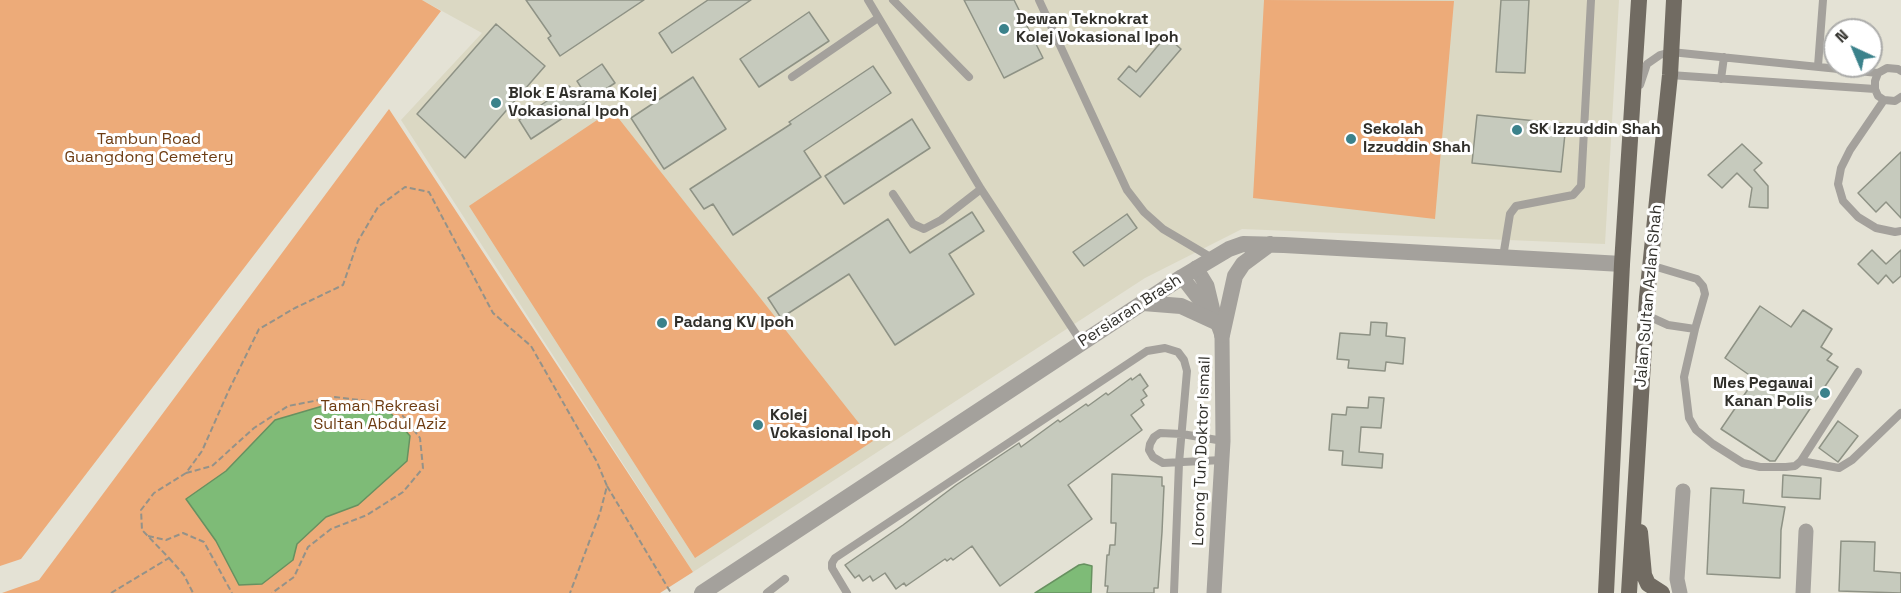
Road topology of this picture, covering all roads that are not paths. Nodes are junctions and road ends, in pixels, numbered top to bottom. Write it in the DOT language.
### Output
graph roads {
  1 [pos="868,0"];
  2 [pos="893,0"];
  3 [pos="1039,0"];
  4 [pos="1591,0"];
  5 [pos="1639,0"];
  6 [pos="1674,0"];
  7 [pos="1823,0"];
  8 [pos="878,18"];
  9 [pos="1671,52"];
  10 [pos="1724,57"];
  11 [pos="1818,66"];
  12 [pos="1823,67"];
  13 [pos="1883,70"];
  14 [pos="1901,71"];
  15 [pos="1670,75"];
  16 [pos="792,77"];
  17 [pos="969,77"];
  18 [pos="1876,78"];
  19 [pos="1721,79"];
  20 [pos="1875,89"];
  21 [pos="1901,97"];
  22 [pos="1884,100"];
  23 [pos="1631,129"];
  24 [pos="981,189"];
  25 [pos="893,194"];
  26 [pos="1901,231"];
  27 [pos="1270,244"];
  28 [pos="1503,257"];
  29 [pos="1212,258"];
  30 [pos="1622,264"];
  31 [pos="1650,265"];
  32 [pos="1189,273"];
  33 [pos="1143,303"];
  34 [pos="1646,315"];
  35 [pos="1218,323"];
  36 [pos="1695,329"];
  37 [pos="1082,343"];
  38 [pos="1858,372"];
  39 [pos="1901,413"];
  40 [pos="1182,434"];
  41 [pos="1223,441"];
  42 [pos="1222,460"];
  43 [pos="1801,461"];
  44 [pos="1179,463"];
  45 [pos="1683,491"];
  46 [pos="1635,498"];
  47 [pos="1633,517"];
  48 [pos="1806,531"];
  49 [pos="785,579"];
  50 [pos="702,593"];
  51 [pos="767,593"];
  52 [pos="846,593"];
  53 [pos="1174,593"];
  54 [pos="1214,593"];
  55 [pos="1606,593"];
  56 [pos="1619,593"];
  57 [pos="1629,593"];
  58 [pos="1662,593"];
  59 [pos="1680,593"];
  60 [pos="1803,593"];
  1 -- 8 [label="lane"];
  2 -- 17 [label="lane"];
  3 -- 29 [label="lane"];
  4 -- 28 [label="lane"];
  5 -- 23 [label="main road, Jalan Sultan Azlan Shah"];
  6 -- 9 [label="main road, Jalan Sultan Azlan Shah"];
  7 -- 11 [label="lane"];
  8 -- 16 [label="lane"];
  8 -- 24 [label="lane"];
  9 -- 10 [label="lane"];
  9 -- 15 [label="main road, Jalan Sultan Azlan Shah"];
  9 -- 23 [label="lane"];
  10 -- 11 [label="lane"];
  10 -- 19 [label="lane"];
  11 -- 12 [label="lane"];
  13 -- 14 [label="lane"];
  15 -- 19 [label="lane"];
  15 -- 31 [label="main road, Jalan Sultan Azlan Shah"];
  18 -- 20 [label="lane"];
  19 -- 20 [label="lane"];
  20 -- 22 [label="lane"];
  21 -- 22 [label="lane"];
  22 -- 26 [label="lane"];
  23 -- 30 [label="main road, Jalan Sultan Azlan Shah"];
  24 -- 25 [label="lane"];
  24 -- 37 [label="lane"];
  27 -- 28 [label="street, Persiaran Brash"];
  27 -- 29 [label="street, Persiaran Brash"];
  27 -- 35 [label="street"];
  28 -- 30 [label="street, Persiaran Brash"];
  29 -- 32 [label="street, Persiaran Brash"];
  30 -- 55 [label="main road, Jalan Sultan Azlan Shah"];
  31 -- 34 [label="main road, Jalan Sultan Azlan Shah"];
  31 -- 36 [label="lane"];
  32 -- 33 [label="street, Persiaran Brash"];
  32 -- 35 [label="street"];
  33 -- 35 [label="street"];
  33 -- 37 [label="street, Persiaran Brash"];
  34 -- 36 [label="lane"];
  34 -- 46 [label="main road, Jalan Sultan Azlan Shah"];
  35 -- 41 [label="street, Lorong Tun Doktor Ismail"];
  36 -- 43 [label="lane"];
  37 -- 50 [label="street, Persiaran Brash"];
  38 -- 43 [label="lane"];
  39 -- 43 [label="lane"];
  40 -- 41 [label="lane"];
  40 -- 44 [label="lane"];
  40 -- 44 [label="lane"];
  40 -- 52 [label="lane"];
  41 -- 42 [label="street, Lorong Tun Doktor Ismail"];
  42 -- 44 [label="lane"];
  42 -- 54 [label="street, Lorong Tun Doktor Ismail"];
  44 -- 53 [label="lane"];
  45 -- 59 [label="street"];
  46 -- 47 [label="main road, Jalan Sultan Azlan Shah"];
  46 -- 58 [label="main road"];
  47 -- 56 [label="main road"];
  47 -- 57 [label="main road, Jalan Sultan Azlan Shah"];
  48 -- 60 [label="street"];
  49 -- 51 [label="lane"];
}
